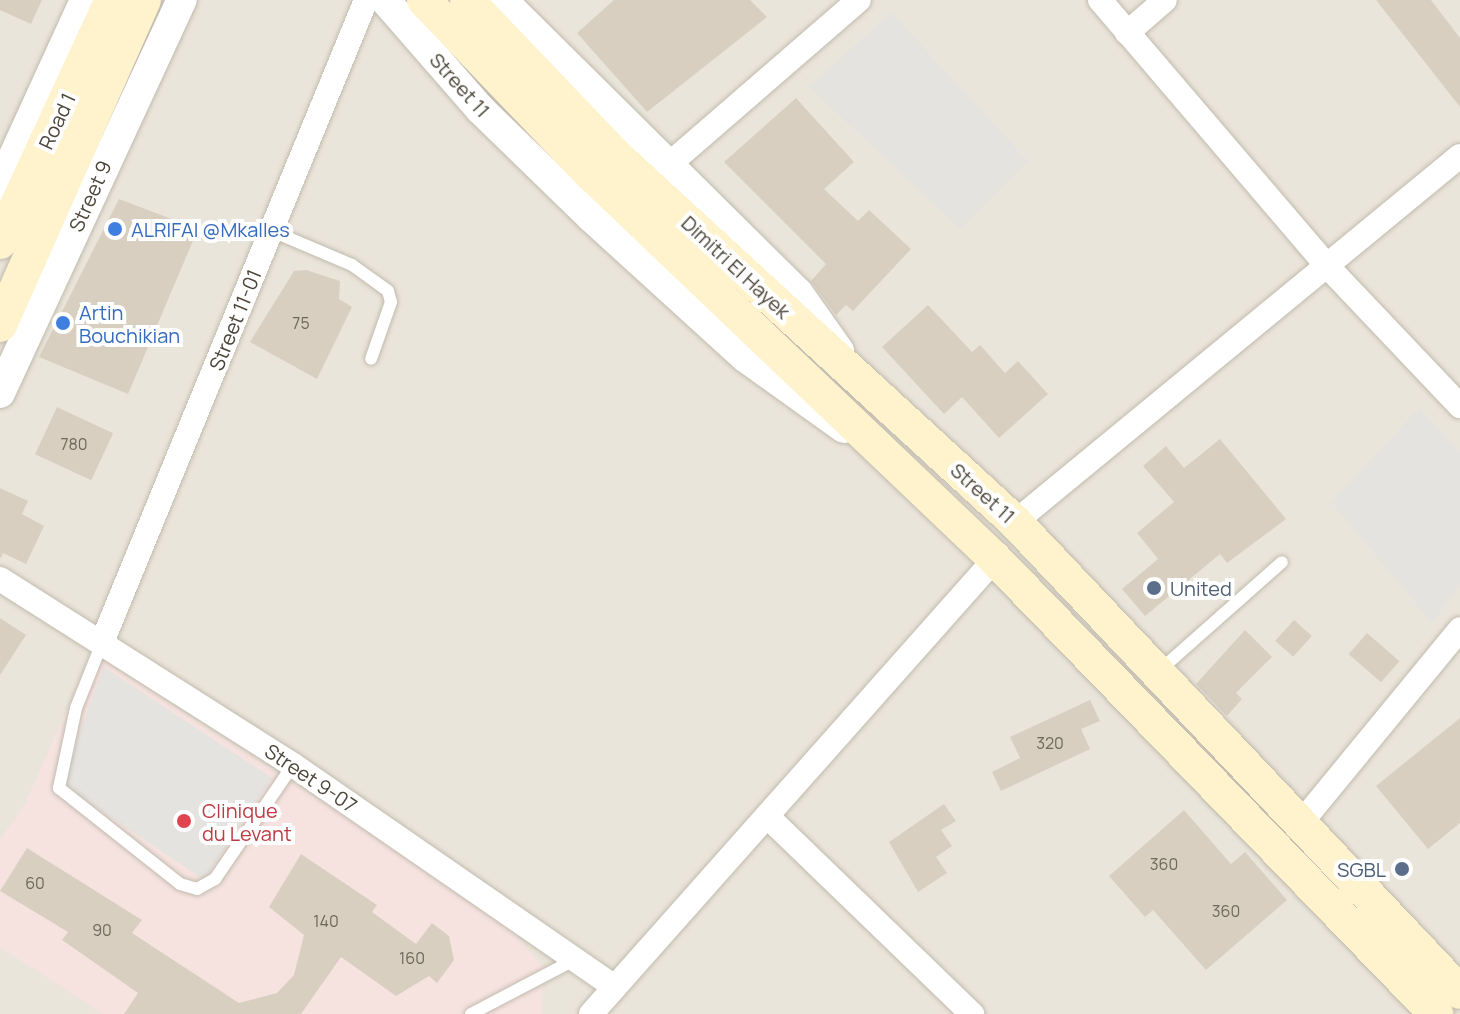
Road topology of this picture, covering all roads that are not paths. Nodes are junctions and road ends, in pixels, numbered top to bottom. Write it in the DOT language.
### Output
graph roads {
  1 [pos="85,0"];
  2 [pos="112,0"];
  3 [pos="144,0"];
  4 [pos="182,0"];
  5 [pos="366,0"];
  6 [pos="385,0"];
  7 [pos="424,0"];
  8 [pos="467,0"];
  9 [pos="502,0"];
  10 [pos="859,0"];
  11 [pos="1100,0"];
  12 [pos="1165,0"];
  13 [pos="1127,33"];
  14 [pos="1460,156"];
  15 [pos="602,164"];
  16 [pos="666,167"];
  17 [pos="0,186"];
  18 [pos="272,231"];
  19 [pos="0,242"];
  20 [pos="1328,267"];
  21 [pos="0,325"];
  22 [pos="371,359"];
  23 [pos="857,380"];
  24 [pos="0,393"];
  25 [pos="1460,406"];
  26 [pos="869,444"];
  27 [pos="1015,522"];
  28 [pos="995,559"];
  29 [pos="1282,562"];
  30 [pos="0,579"];
  31 [pos="1460,629"];
  32 [pos="103,640"];
  33 [pos="1156,673"];
  34 [pos="293,765"];
  35 [pos="768,817"];
  36 [pos="1300,824"];
  37 [pos="574,960"];
  38 [pos="615,987"];
  39 [pos="1460,992"];
  40 [pos="471,1014"];
  41 [pos="591,1014"];
  42 [pos="972,1014"];
  43 [pos="1436,1014"];
  1 -- 17 [label="street"];
  2 -- 19 [label="main road, Road 1"];
  3 -- 21 [label="main road, Street 9"];
  4 -- 24 [label="street, Street 9"];
  5 -- 18 [label="street, Street 11-01"];
  6 -- 26 [label="street, Street 11"];
  7 -- 15 [label="main road"];
  8 -- 15 [label="main road"];
  9 -- 16 [label="street, Street 11"];
  10 -- 16 [label="street"];
  11 -- 13 [label="street"];
  12 -- 13 [label="street"];
  13 -- 20 [label="street"];
  14 -- 20 [label="street"];
  15 -- 23 [label="main road, Dimitri El Hayek"];
  15 -- 26 [label="main road, Street 11"];
  16 -- 23 [label="street, Street 11"];
  18 -- 22 [label="lane"];
  18 -- 32 [label="street, Street 11-01"];
  20 -- 25 [label="street"];
  20 -- 27 [label="street"];
  23 -- 27 [label="main road, Street 11"];
  26 -- 28 [label="main road, Street 11"];
  27 -- 33 [label="main road, Street 11"];
  28 -- 35 [label="street"];
  28 -- 43 [label="main road, Street 11"];
  29 -- 33 [label="lane"];
  30 -- 32 [label="street, Street 9-07"];
  31 -- 36 [label="street"];
  32 -- 34 [label="street, Street 9-07"];
  32 -- 34 [label="lane"];
  33 -- 36 [label="main road, Street 11"];
  34 -- 37 [label="street, Street 9-07"];
  35 -- 38 [label="street"];
  35 -- 42 [label="street"];
  36 -- 39 [label="main road, Street 11"];
  37 -- 38 [label="street, Street 9-07"];
  37 -- 40 [label="lane"];
  38 -- 41 [label="street"];
}
